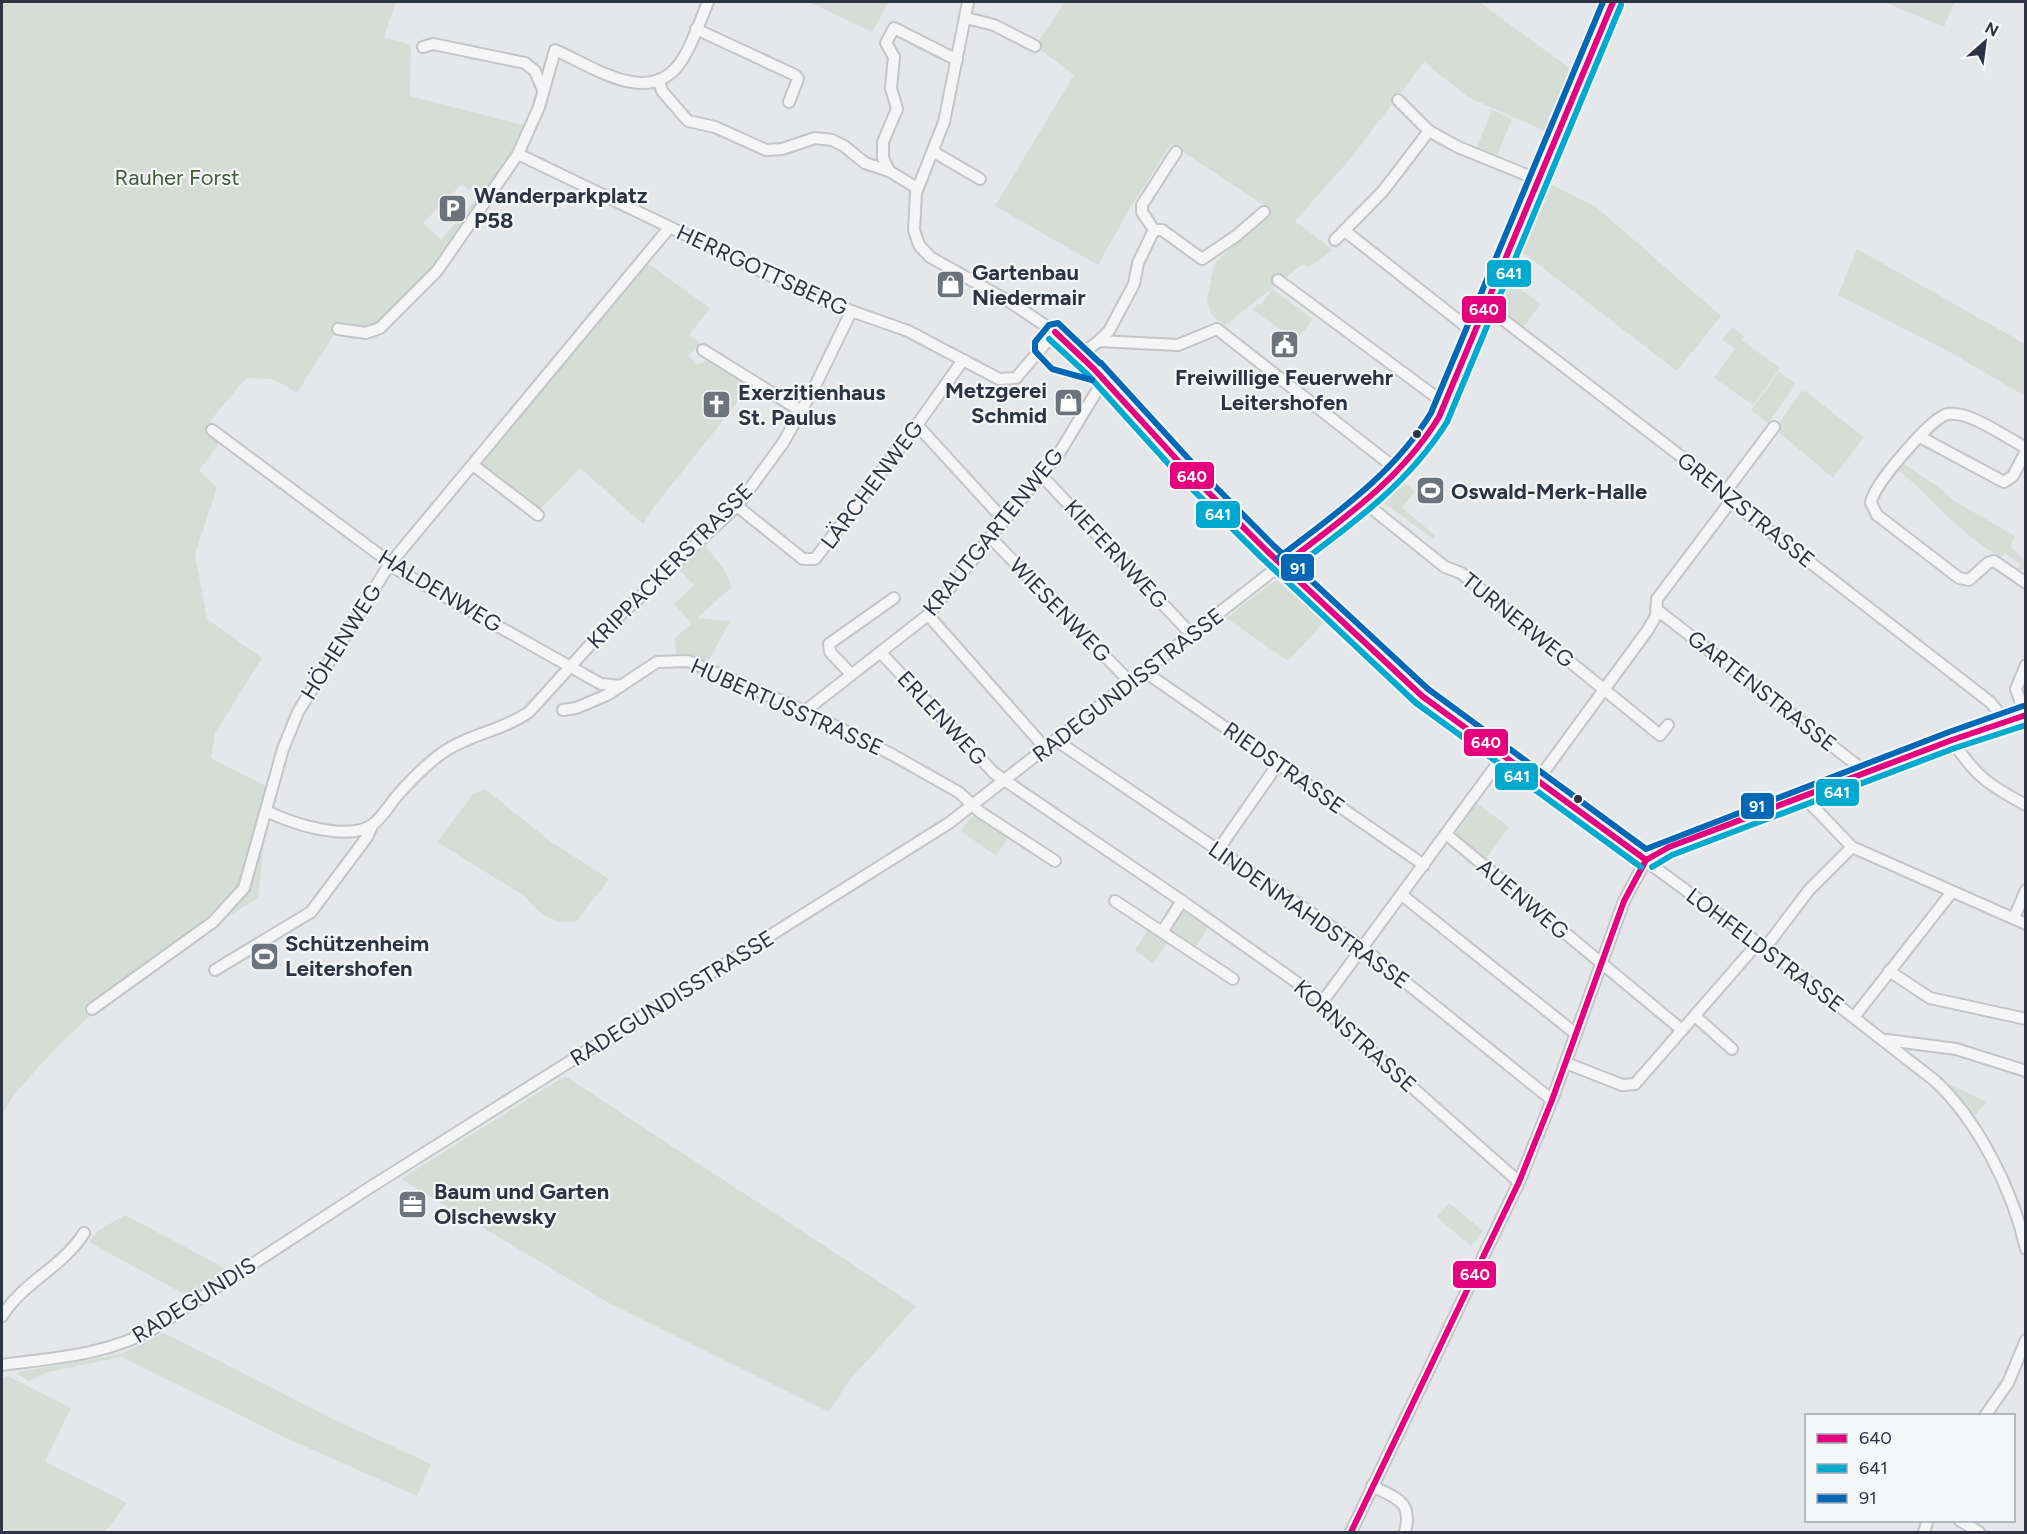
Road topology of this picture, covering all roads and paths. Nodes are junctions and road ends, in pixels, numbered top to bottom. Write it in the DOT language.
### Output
graph roads {
  1 [pos="708,2"];
  2 [pos="969,2"];
  3 [pos="1613,2"];
  4 [pos="966,18"];
  5 [pos="696,29"];
  6 [pos="1035,46"];
  7 [pos="423,47"];
  8 [pos="957,60"];
  9 [pos="659,82"];
  10 [pos="543,90"];
  11 [pos="1398,100"];
  12 [pos="789,102"];
  13 [pos="1429,131"];
  14 [pos="934,152"];
  15 [pos="1176,152"];
  16 [pos="518,154"];
  17 [pos="889,171"];
  18 [pos="980,179"];
  19 [pos="1539,180"];
  20 [pos="917,188"];
  21 [pos="1264,212"];
  22 [pos="669,228"];
  23 [pos="1154,230"];
  24 [pos="1345,231"];
  25 [pos="1335,240"];
  26 [pos="1278,280"];
  27 [pos="1484,305"];
  28 [pos="851,312"];
  29 [pos="338,329"];
  30 [pos="1055,332"];
  31 [pos="1473,332"];
  32 [pos="1099,340"];
  33 [pos="703,350"];
  34 [pos="1080,355"];
  35 [pos="963,360"];
  36 [pos="1104,379"];
  37 [pos="1444,404"];
  38 [pos="801,411"];
  39 [pos="917,425"];
  40 [pos="1774,427"];
  41 [pos="212,430"];
  42 [pos="1920,437"];
  43 [pos="2025,449"];
  44 [pos="473,465"];
  45 [pos="1400,472"];
  46 [pos="1040,474"];
  47 [pos="1729,496"];
  48 [pos="1364,502"];
  49 [pos="737,506"];
  50 [pos="538,515"];
  51 [pos="1004,519"];
  52 [pos="990,537"];
  53 [pos="389,565"];
  54 [pos="1283,565"];
  55 [pos="2025,583"];
  56 [pos="894,598"];
  57 [pos="1656,609"];
  58 [pos="928,615"];
  59 [pos="1192,635"];
  60 [pos="881,653"];
  61 [pos="2025,664"];
  62 [pos="570,666"];
  63 [pos="1145,672"];
  64 [pos="850,673"];
  65 [pos="1131,683"];
  66 [pos="621,686"];
  67 [pos="1604,689"];
  68 [pos="563,710"];
  69 [pos="805,711"];
  70 [pos="2025,715"];
  71 [pos="2002,722"];
  72 [pos="1668,725"];
  73 [pos="1952,740"];
  74 [pos="1057,741"];
  75 [pos="1047,749"];
  76 [pos="1503,756"];
  77 [pos="1278,764"];
  78 [pos="1867,773"];
  79 [pos="1006,780"];
  80 [pos="1537,781"];
  81 [pos="1804,797"];
  82 [pos="973,805"];
  83 [pos="2025,805"];
  84 [pos="266,811"];
  85 [pos="372,826"];
  86 [pos="1446,834"];
  87 [pos="1852,847"];
  88 [pos="1218,850"];
  89 [pos="1646,860"];
  90 [pos="1055,861"];
  91 [pos="1424,864"];
  92 [pos="2025,890"];
  93 [pos="1952,892"];
  94 [pos="1402,895"];
  95 [pos="1115,901"];
  96 [pos="1182,901"];
  97 [pos="2013,918"];
  98 [pos="2025,924"];
  99 [pos="1162,932"];
  100 [pos="1761,946"];
  101 [pos="1363,948"];
  102 [pos="1601,964"];
  103 [pos="215,970"];
  104 [pos="1889,971"];
  105 [pos="1233,979"];
  106 [pos="1323,1001"];
  107 [pos="92,1009"];
  108 [pos="1695,1016"];
  109 [pos="1854,1017"];
  110 [pos="2025,1019"];
  111 [pos="1682,1030"];
  112 [pos="1576,1034"];
  113 [pos="1883,1039"];
  114 [pos="1732,1049"];
  115 [pos="1566,1063"];
  116 [pos="2025,1071"];
  117 [pos="1552,1100"];
  118 [pos="1519,1182"];
  119 [pos="369,1188"];
  120 [pos="84,1233"];
  121 [pos="2025,1249"];
  122 [pos="2,1316"];
  123 [pos="2025,1340"];
  124 [pos="2,1365"];
  125 [pos="1986,1414"];
  126 [pos="1372,1486"];
  127 [pos="1961,1522"];
  128 [pos="1406,1532"];
  129 [pos="1351,1533"];
  130 [pos="1979,1533"];
  1 -- 5 [label="street"];
  2 -- 4 [label="street"];
  3 -- 19 [label="street, RADEGUNDISSTRASSE"];
  4 -- 6 [label="street"];
  4 -- 8 [label="street"];
  5 -- 9 [label="street"];
  5 -- 12 [label="street"];
  7 -- 10 [label="street"];
  8 -- 14 [label="street"];
  8 -- 17 [label="street"];
  9 -- 10 [label="street"];
  9 -- 17 [label="street"];
  10 -- 16 [label="street"];
  11 -- 13 [label="street"];
  13 -- 19 [label="street"];
  13 -- 24 [label="street"];
  14 -- 18 [label="street"];
  14 -- 20 [label="street"];
  15 -- 23 [label="street"];
  16 -- 22 [label="street, HERRGOTTSBERG"];
  16 -- 29 [label="street"];
  17 -- 20 [label="street"];
  19 -- 27 [label="street, RADEGUNDISSTRASSE"];
  20 -- 30 [label="street, LOHFELDSTRASSE"];
  21 -- 23 [label="street"];
  22 -- 28 [label="street, HERRGOTTSBERG"];
  22 -- 44 [label="street, HÖHENWEG"];
  23 -- 32 [label="street"];
  24 -- 25 [label="street"];
  24 -- 31 [label="street"];
  26 -- 37 [label="street"];
  27 -- 31 [label="street, RADEGUNDISSTRASSE"];
  27 -- 47 [label="street, GRENZSTRASSE"];
  28 -- 35 [label="street, HERRGOTTSBERG"];
  28 -- 38 [label="street, KRIPPACKERSTRASSE"];
  30 -- 34 [label="street, LOHFELDSTRASSE"];
  30 -- 35 [label="street, HERRGOTTSBERG"];
  31 -- 37 [label="street, RADEGUNDISSTRASSE"];
  32 -- 34 [label="street"];
  32 -- 45 [label="street"];
  33 -- 38 [label="street"];
  34 -- 36 [label="street, LOHFELDSTRASSE"];
  35 -- 39 [label="street, LÄRCHENWEG"];
  36 -- 46 [label="street, KRAUTGARTENWEG"];
  36 -- 54 [label="street, LOHFELDSTRASSE"];
  37 -- 45 [label="street, RADEGUNDISSTRASSE"];
  38 -- 49 [label="street, KRIPPACKERSTRASSE"];
  39 -- 49 [label="street, LÄRCHENWEG"];
  39 -- 51 [label="street"];
  40 -- 47 [label="street"];
  41 -- 53 [label="street, HALDENWEG"];
  42 -- 43 [label="street"];
  42 -- 43 [label="street"];
  42 -- 55 [label="street"];
  44 -- 50 [label="street"];
  44 -- 53 [label="street, HÖHENWEG"];
  45 -- 48 [label="street, RADEGUNDISSTRASSE"];
  46 -- 51 [label="street, KRAUTGARTENWEG"];
  46 -- 59 [label="street, KIEFERNWEG"];
  47 -- 57 [label="street"];
  47 -- 71 [label="street, GRENZSTRASSE"];
  48 -- 54 [label="street, RADEGUNDISSTRASSE"];
  48 -- 67 [label="street, TURNERWEG"];
  49 -- 62 [label="street, KRIPPACKERSTRASSE"];
  51 -- 52 [label="street, KRAUTGARTENWEG"];
  52 -- 58 [label="street, KRAUTGARTENWEG"];
  52 -- 65 [label="street, WIESENWEG"];
  53 -- 62 [label="street, HALDENWEG"];
  53 -- 84 [label="street, HÖHENWEG"];
  54 -- 59 [label="street, RADEGUNDISSTRASSE"];
  54 -- 76 [label="street, LOHFELDSTRASSE"];
  56 -- 64 [label="street"];
  57 -- 67 [label="street"];
  57 -- 78 [label="street, GARTENSTRASSE"];
  58 -- 60 [label="street, KRAUTGARTENWEG"];
  58 -- 75 [label="street"];
  59 -- 63 [label="street, RADEGUNDISSTRASSE"];
  60 -- 64 [label="street, KRAUTGARTENWEG"];
  60 -- 79 [label="street, ERLENWEG"];
  61 -- 70 [label="street"];
  62 -- 66 [label="street, HALDENWEG"];
  62 -- 85 [label="street, KRIPPACKERSTRASSE"];
  63 -- 65 [label="street, RADEGUNDISSTRASSE"];
  63 -- 77 [label="street, RIEDSTRASSE"];
  64 -- 69 [label="street, KRAUTGARTENWEG"];
  65 -- 74 [label="street, RADEGUNDISSTRASSE"];
  66 -- 68 [label="street, HUBERTUSSTRASSE"];
  66 -- 69 [label="street, HUBERTUSSTRASSE"];
  67 -- 72 [label="street, TURNERWEG"];
  67 -- 80 [label="street"];
  69 -- 82 [label="street, HUBERTUSSTRASSE"];
  70 -- 71 [label="street"];
  71 -- 73 [label="street"];
  73 -- 78 [label="street"];
  73 -- 83 [label="street"];
  74 -- 75 [label="street, RADEGUNDISSTRASSE"];
  74 -- 88 [label="street, LINDENMAHDSTRASSE"];
  75 -- 79 [label="street, RADEGUNDISSTRASSE"];
  76 -- 80 [label="street, LOHFELDSTRASSE"];
  76 -- 86 [label="street"];
  77 -- 88 [label="street"];
  77 -- 91 [label="street, RIEDSTRASSE"];
  78 -- 81 [label="street"];
  79 -- 82 [label="street, RADEGUNDISSTRASSE"];
  79 -- 96 [label="street, KORNSTRASSE"];
  80 -- 89 [label="street, LOHFELDSTRASSE"];
  81 -- 87 [label="street"];
  81 -- 89 [label="street"];
  82 -- 90 [label="street"];
  82 -- 119 [label="street, RADEGUNDISSTRASSE"];
  84 -- 85 [label="street"];
  84 -- 107 [label="street, HÖHENWEG"];
  85 -- 103 [label="street"];
  86 -- 91 [label="street"];
  86 -- 102 [label="street, AUENWEG"];
  87 -- 93 [label="street"];
  87 -- 100 [label="street"];
  88 -- 101 [label="street, LINDENMAHDSTRASSE"];
  89 -- 100 [label="street, LOHFELDSTRASSE"];
  89 -- 102 [label="street"];
  91 -- 94 [label="street"];
  92 -- 97 [label="street"];
  93 -- 97 [label="street"];
  93 -- 104 [label="street"];
  94 -- 101 [label="street"];
  94 -- 112 [label="street"];
  95 -- 99 [label="street"];
  96 -- 99 [label="street"];
  96 -- 106 [label="street, KORNSTRASSE"];
  97 -- 98 [label="street"];
  99 -- 105 [label="street"];
  100 -- 108 [label="street"];
  100 -- 109 [label="street, LOHFELDSTRASSE"];
  101 -- 106 [label="street"];
  101 -- 117 [label="street, LINDENMAHDSTRASSE"];
  102 -- 111 [label="street, AUENWEG"];
  102 -- 112 [label="street"];
  104 -- 109 [label="street"];
  104 -- 110 [label="street"];
  106 -- 118 [label="street, KORNSTRASSE"];
  108 -- 111 [label="street"];
  108 -- 114 [label="street"];
  109 -- 113 [label="street, LOHFELDSTRASSE"];
  111 -- 115 [label="street"];
  112 -- 115 [label="street"];
  113 -- 116 [label="street, LOHFELDSTRASSE"];
  113 -- 121 [label="street, LOHFELDSTRASSE"];
  115 -- 117 [label="street"];
  117 -- 118 [label="street"];
  118 -- 126 [label="street"];
  119 -- 124 [label="street, RADEGUNDIS"];
  120 -- 122 [label="street"];
  123 -- 125 [label="street"];
  126 -- 128 [label="street"];
  126 -- 129 [label="street"];
  127 -- 130 [label="street"];
}
